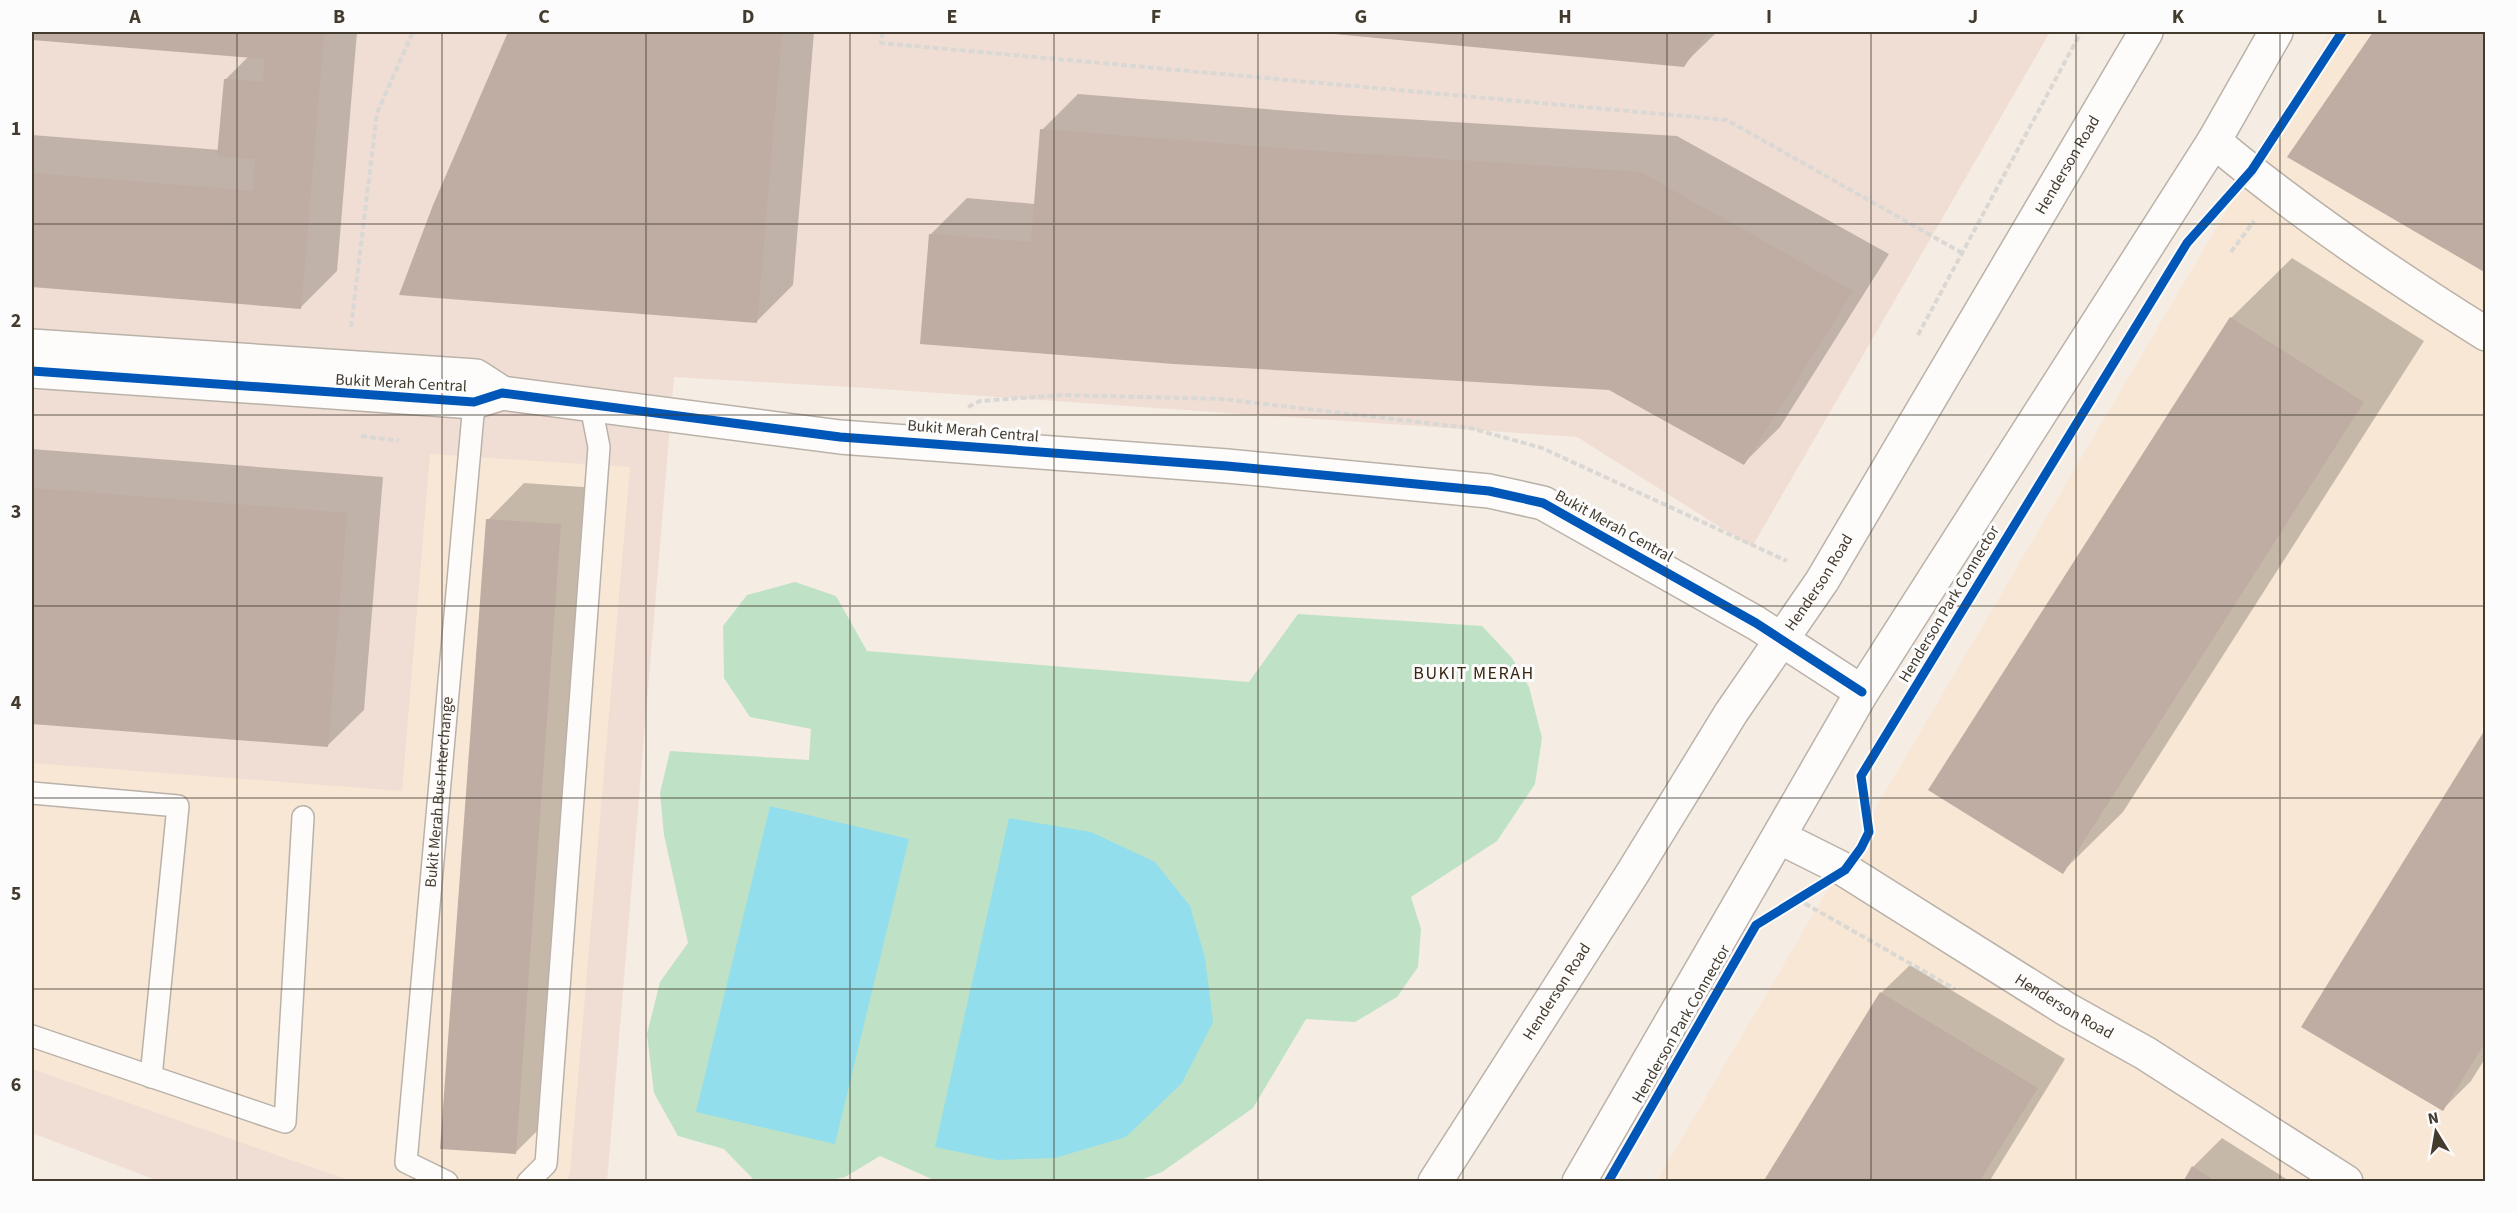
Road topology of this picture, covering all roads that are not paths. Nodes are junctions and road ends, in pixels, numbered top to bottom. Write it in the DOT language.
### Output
graph roads {
  1 [pos="2146,32"];
  2 [pos="2276,32"];
  3 [pos="2214,141"];
  4 [pos="2486,334"];
  5 [pos="32,346"];
  6 [pos="32,371"];
  7 [pos="403,385"];
  8 [pos="484,391"];
  9 [pos="591,406"];
  10 [pos="1782,639"];
  11 [pos="1862,692"];
  12 [pos="32,793"];
  13 [pos="303,817"];
  14 [pos="1779,837"];
  15 [pos="32,1036"];
  16 [pos="151,1077"];
  17 [pos="447,1182"];
  18 [pos="528,1182"];
  19 [pos="1435,1182"];
  20 [pos="1579,1182"];
  21 [pos="2346,1182"];
  1 -- 10 [label="street, Henderson Road"];
  2 -- 3 [label="street"];
  3 -- 4 [label="street"];
  3 -- 11 [label="street"];
  5 -- 7 [label="street, Bukit Merah Central"];
  6 -- 7 [label="street, Bukit Merah Central"];
  7 -- 8 [label="street, Bukit Merah Central"];
  8 -- 9 [label="street, Bukit Merah Central"];
  8 -- 17 [label="lane, Bukit Merah Bus Interchange"];
  9 -- 10 [label="street, Bukit Merah Central"];
  9 -- 18 [label="lane"];
  10 -- 11 [label="street, Bukit Merah Central"];
  10 -- 19 [label="street, Henderson Road"];
  11 -- 14 [label="street"];
  12 -- 16 [label="lane"];
  13 -- 16 [label="lane"];
  14 -- 20 [label="street"];
  14 -- 21 [label="street, Henderson Road"];
  15 -- 16 [label="lane"];
}
